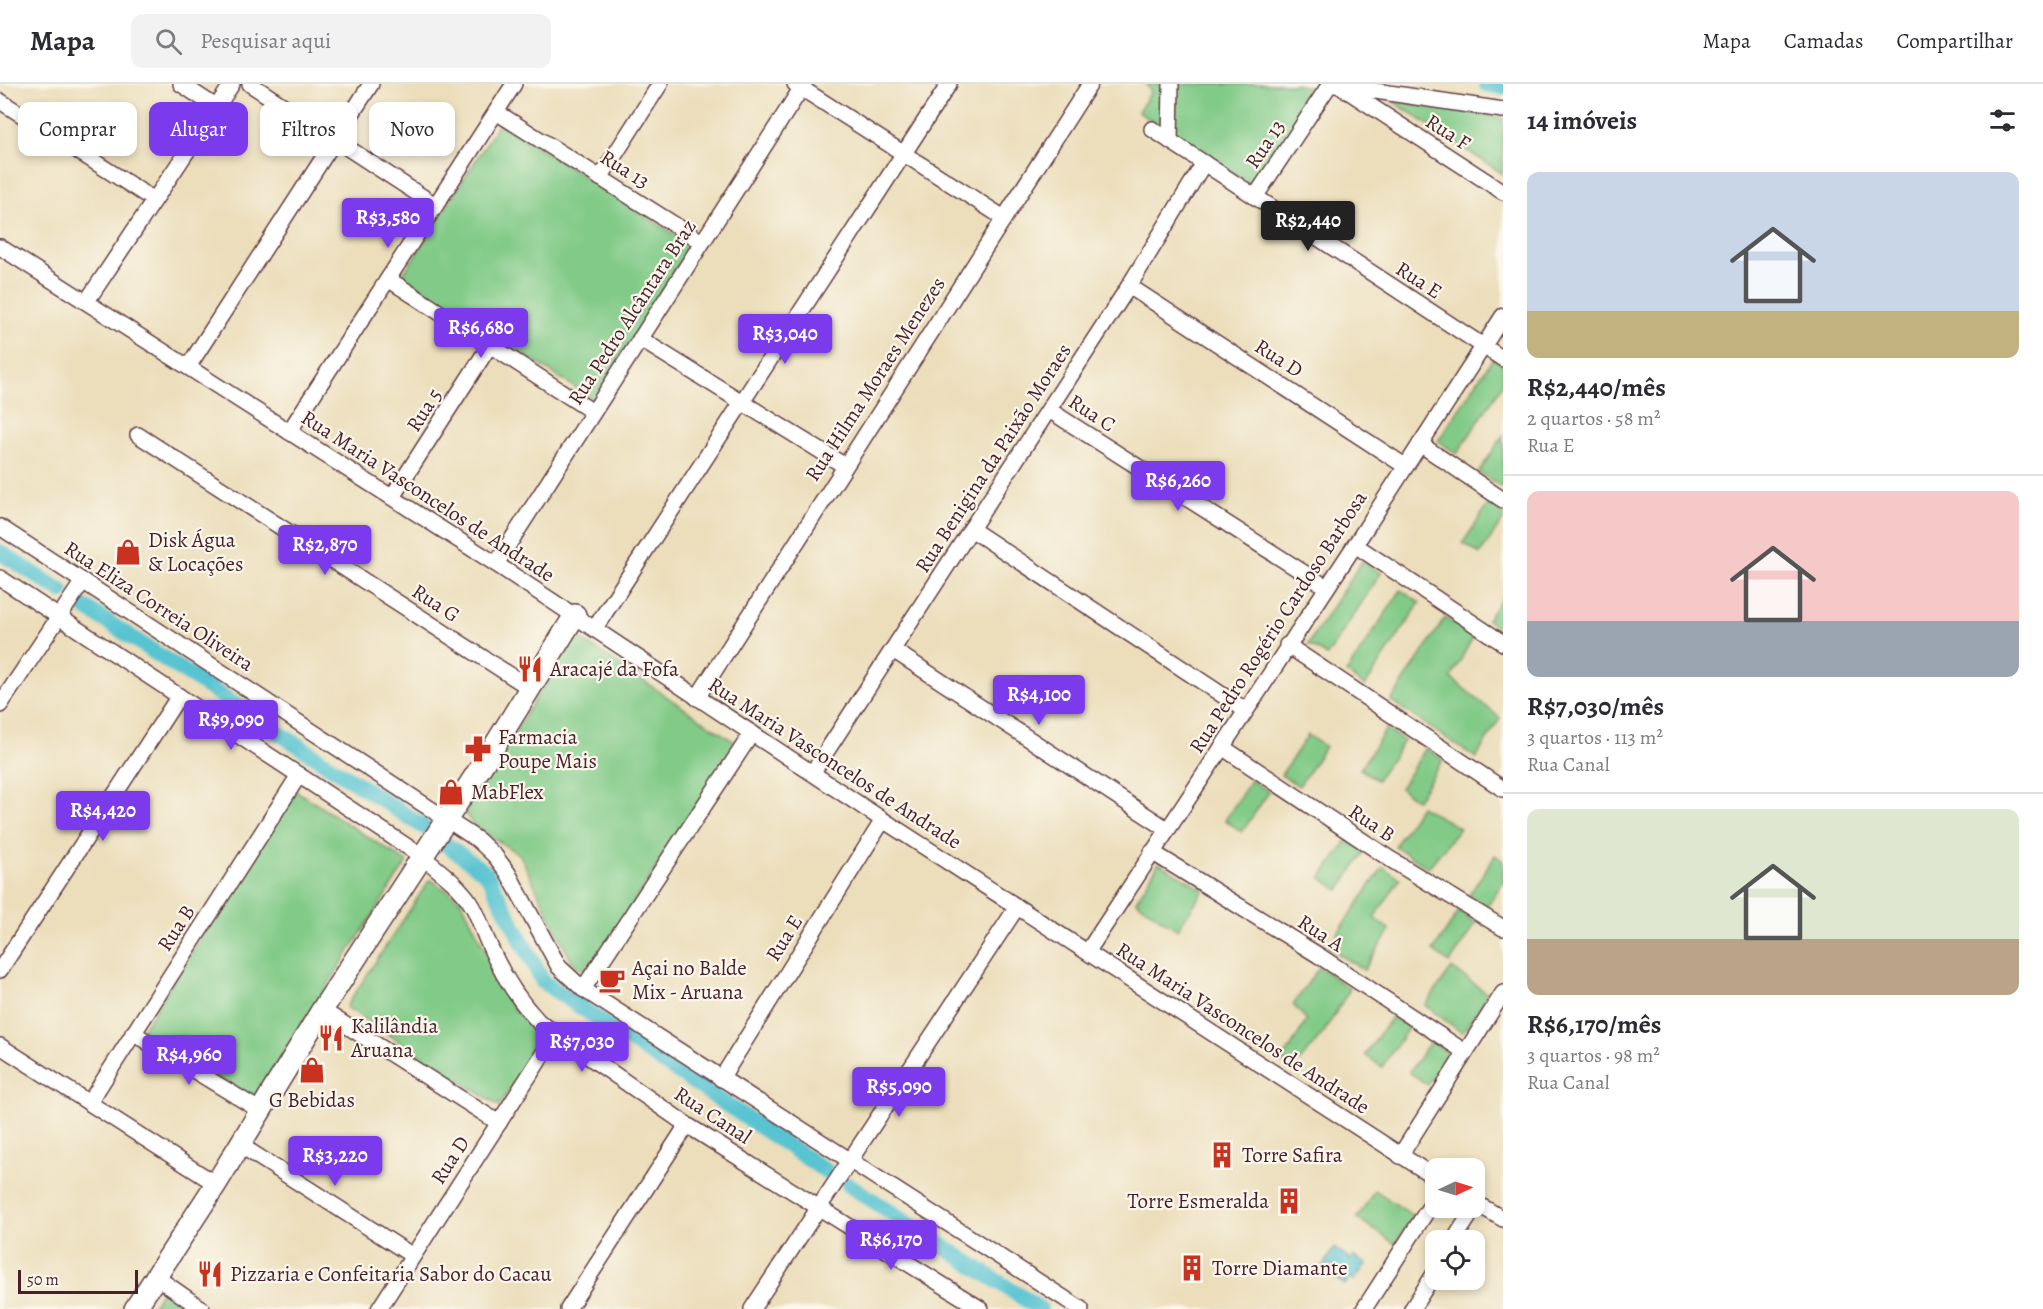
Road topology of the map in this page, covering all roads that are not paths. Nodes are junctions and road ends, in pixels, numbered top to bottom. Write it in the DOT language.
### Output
graph roads {
  1 [pos="181,84"];
  2 [pos="232,84"];
  3 [pos="250,84"];
  4 [pos="371,84"];
  5 [pos="514,84"];
  6 [pos="660,84"];
  7 [pos="949,84"];
  8 [pos="1090,84"];
  9 [pos="1171,84"];
  10 [pos="800,85"];
  11 [pos="1333,85"];
  12 [pos="0,102"];
  13 [pos="208,102"];
  14 [pos="219,102"];
  15 [pos="277,102"];
  16 [pos="357,106"];
  17 [pos="1503,110"];
  18 [pos="496,112"];
  19 [pos="1152,129"];
  20 [pos="1170,141"];
  21 [pos="357,154"];
  22 [pos="903,154"];
  23 [pos="183,156"];
  24 [pos="325,156"];
  25 [pos="1204,164"];
  26 [pos="600,177"];
  27 [pos="1503,192"];
  28 [pos="1255,197"];
  29 [pos="154,200"];
  30 [pos="435,205"];
  31 [pos="1004,218"];
  32 [pos="702,242"];
  33 [pos="0,247"];
  34 [pos="388,279"];
  35 [pos="1129,286"];
  36 [pos="87,301"];
  37 [pos="1503,316"];
  38 [pos="640,339"];
  39 [pos="490,345"];
  40 [pos="1483,346"];
  41 [pos="1503,359"];
  42 [pos="188,367"];
  43 [pos="741,402"];
  44 [pos="1049,410"];
  45 [pos="593,412"];
  46 [pos="289,432"];
  47 [pos="138,435"];
  48 [pos="1420,444"];
  49 [pos="845,466"];
  50 [pos="1405,466"];
  51 [pos="392,497"];
  52 [pos="1503,501"];
  53 [pos="0,527"];
  54 [pos="971,529"];
  55 [pos="1355,545"];
  56 [pos="496,564"];
  57 [pos="0,578"];
  58 [pos="83,581"];
  59 [pos="1326,587"];
  60 [pos="575,615"];
  61 [pos="58,616"];
  62 [pos="595,628"];
  63 [pos="1503,643"];
  64 [pos="1287,645"];
  65 [pos="893,650"];
  66 [pos="530,688"];
  67 [pos="179,696"];
  68 [pos="697,698"];
  69 [pos="0,705"];
  70 [pos="1245,710"];
  71 [pos="752,733"];
  72 [pos="1222,747"];
  73 [pos="813,772"];
  74 [pos="299,775"];
  75 [pos="1503,789"];
  76 [pos="447,819"];
  77 [pos="883,820"];
  78 [pos="1167,829"];
  79 [pos="1152,852"];
  80 [pos="423,857"];
  81 [pos="1017,908"];
  82 [pos="1503,928"];
  83 [pos="1088,951"];
  84 [pos="0,970"];
  85 [pos="583,989"];
  86 [pos="1503,993"];
  87 [pos="322,1010"];
  88 [pos="134,1033"];
  89 [pos="556,1034"];
  90 [pos="0,1046"];
  91 [pos="1465,1052"];
  92 [pos="721,1079"];
  93 [pos="89,1103"];
  94 [pos="261,1111"];
  95 [pos="499,1123"];
  96 [pos="687,1125"];
  97 [pos="240,1145"];
  98 [pos="1400,1156"];
  99 [pos="850,1161"];
  100 [pos="1425,1171"];
  101 [pos="216,1184"];
  102 [pos="818,1206"];
  103 [pos="1485,1208"];
  104 [pos="1425,1214"];
  105 [pos="1503,1219"];
  106 [pos="413,1256"];
  107 [pos="156,1277"];
  108 [pos="1425,1288"];
  109 [pos="135,1309"];
  110 [pos="202,1309"];
  111 [pos="379,1309"];
  112 [pos="568,1309"];
  113 [pos="752,1309"];
  114 [pos="981,1309"];
  115 [pos="1081,1309"];
  116 [pos="1364,1309"];
  117 [pos="1412,1309"];
  1 -- 13 [label="street"];
  2 -- 14 [label="street"];
  3 -- 15 [label="street"];
  4 -- 16 [label="street"];
  5 -- 18 [label="street"];
  6 -- 26 [label="street"];
  7 -- 22 [label="street"];
  8 -- 31 [label="street, Rua Hilma Moraes Menezes"];
  9 -- 20 [label="street"];
  10 -- 22 [label="street"];
  10 -- 32 [label="street, Rua Pedro Alcântara Braz"];
  11 -- 17 [label="street"];
  11 -- 27 [label="street, Rua F"];
  11 -- 28 [label="street, Rua 13"];
  12 -- 29 [label="street"];
  18 -- 26 [label="street, Rua 13"];
  18 -- 30 [label="street"];
  19 -- 20 [label="street, Rua E"];
  20 -- 25 [label="street, Rua E"];
  21 -- 30 [label="street"];
  22 -- 31 [label="street"];
  22 -- 43 [label="street"];
  23 -- 29 [label="street"];
  24 -- 42 [label="street"];
  25 -- 28 [label="street, Rua E"];
  25 -- 35 [label="street, Rua Benigina da Paixão Moraes"];
  26 -- 32 [label="street, Rua 13"];
  28 -- 40 [label="street, Rua E"];
  29 -- 36 [label="street"];
  30 -- 34 [label="street"];
  31 -- 49 [label="street, Rua Hilma Moraes Menezes"];
  32 -- 38 [label="street, Rua Pedro Alcântara Braz"];
  33 -- 36 [label="street, Rua Maria Vasconcelos de Andrade"];
  34 -- 39 [label="street"];
  34 -- 46 [label="street"];
  35 -- 44 [label="street, Rua Benigina da Paixão Moraes"];
  35 -- 50 [label="street, Rua D"];
  36 -- 42 [label="street, Rua Maria Vasconcelos de Andrade"];
  37 -- 40 [label="street, Rua Pedro Rogério Cardoso Barbosa"];
  38 -- 43 [label="street"];
  38 -- 45 [label="street, Rua Pedro Alcântara Braz"];
  39 -- 45 [label="street"];
  39 -- 51 [label="street, Rua 5"];
  40 -- 41 [label="street"];
  40 -- 48 [label="street, Rua Pedro Rogério Cardoso Barbosa"];
  42 -- 46 [label="street, Rua Maria Vasconcelos de Andrade"];
  43 -- 49 [label="street"];
  43 -- 62 [label="street"];
  44 -- 54 [label="street, Rua Benigina da Paixão Moraes"];
  44 -- 59 [label="street, Rua C"];
  45 -- 56 [label="street, Rua Pedro Alcântara Braz"];
  46 -- 51 [label="street, Rua Maria Vasconcelos de Andrade"];
  47 -- 66 [label="street, Rua G"];
  48 -- 50 [label="street, Rua Pedro Rogério Cardoso Barbosa"];
  48 -- 52 [label="street"];
  49 -- 68 [label="street, Rua Hilma Moraes Menezes"];
  50 -- 55 [label="street, Rua Pedro Rogério Cardoso Barbosa"];
  51 -- 56 [label="street, Rua Maria Vasconcelos de Andrade"];
  53 -- 58 [label="street, Rua Eliza Correia Oliveira"];
  54 -- 65 [label="street, Rua Benigina da Paixão Moraes"];
  54 -- 70 [label="street"];
  55 -- 59 [label="street, Rua Pedro Rogério Cardoso Barbosa"];
  55 -- 63 [label="street"];
  56 -- 60 [label="street, Rua Maria Vasconcelos de Andrade"];
  57 -- 61 [label="street"];
  58 -- 61 [label="street"];
  58 -- 76 [label="street, Rua Eliza Correia Oliveira"];
  59 -- 64 [label="street, Rua Pedro Rogério Cardoso Barbosa"];
  60 -- 62 [label="street, Rua Maria Vasconcelos de Andrade"];
  60 -- 66 [label="street"];
  61 -- 67 [label="street"];
  61 -- 69 [label="street"];
  62 -- 68 [label="street, Rua Maria Vasconcelos de Andrade"];
  64 -- 70 [label="street, Rua Pedro Rogério Cardoso Barbosa"];
  64 -- 75 [label="street"];
  65 -- 73 [label="street, Rua Benigina da Paixão Moraes"];
  65 -- 78 [label="street"];
  66 -- 76 [label="street"];
  67 -- 74 [label="street"];
  67 -- 84 [label="street"];
  68 -- 71 [label="street, Rua Maria Vasconcelos de Andrade"];
  70 -- 72 [label="street, Rua Pedro Rogério Cardoso Barbosa"];
  71 -- 73 [label="street, Rua Maria Vasconcelos de Andrade"];
  71 -- 85 [label="street"];
  72 -- 78 [label="street, Rua Pedro Rogério Cardoso Barbosa"];
  72 -- 82 [label="street, Rua B"];
  73 -- 77 [label="street, Rua Maria Vasconcelos de Andrade"];
  74 -- 80 [label="street"];
  74 -- 88 [label="street, Rua B"];
  76 -- 80 [label="street"];
  76 -- 85 [label="street, Rua Eliza Correia Oliveira"];
  77 -- 81 [label="street, Rua Maria Vasconcelos de Andrade"];
  77 -- 92 [label="street, Rua E"];
  78 -- 79 [label="street, Rua Pedro Rogério Cardoso Barbosa"];
  79 -- 83 [label="street, Rua Pedro Rogério Cardoso Barbosa"];
  79 -- 91 [label="street, Rua A"];
  80 -- 87 [label="street"];
  80 -- 89 [label="street, Rua Canal"];
  81 -- 83 [label="street, Rua Maria Vasconcelos de Andrade"];
  81 -- 99 [label="street"];
  83 -- 98 [label="street, Rua Maria Vasconcelos de Andrade"];
  85 -- 92 [label="street, Rua Eliza Correia Oliveira"];
  86 -- 91 [label="street"];
  87 -- 94 [label="street"];
  87 -- 95 [label="street"];
  88 -- 93 [label="street, Rua B"];
  88 -- 94 [label="street"];
  89 -- 95 [label="street, Rua D"];
  89 -- 96 [label="street, Rua Canal"];
  90 -- 93 [label="street"];
  91 -- 98 [label="street"];
  92 -- 99 [label="street, Rua Eliza Correia Oliveira"];
  93 -- 101 [label="street"];
  94 -- 97 [label="street"];
  95 -- 106 [label="street, Rua D"];
  96 -- 102 [label="street, Rua Canal"];
  96 -- 112 [label="street"];
  97 -- 101 [label="street"];
  97 -- 106 [label="street"];
  98 -- 100 [label="street, Rua Maria Vasconcelos de Andrade"];
  99 -- 102 [label="street"];
  99 -- 115 [label="street, Rua Eliza Correia Oliveira"];
  101 -- 107 [label="street"];
  102 -- 113 [label="street"];
  102 -- 114 [label="street, Rua Canal"];
  103 -- 105 [label="street"];
  104 -- 116 [label="street"];
  106 -- 111 [label="street, Rua D"];
  107 -- 109 [label="street"];
  107 -- 110 [label="street"];
  108 -- 117 [label="street"];
}
